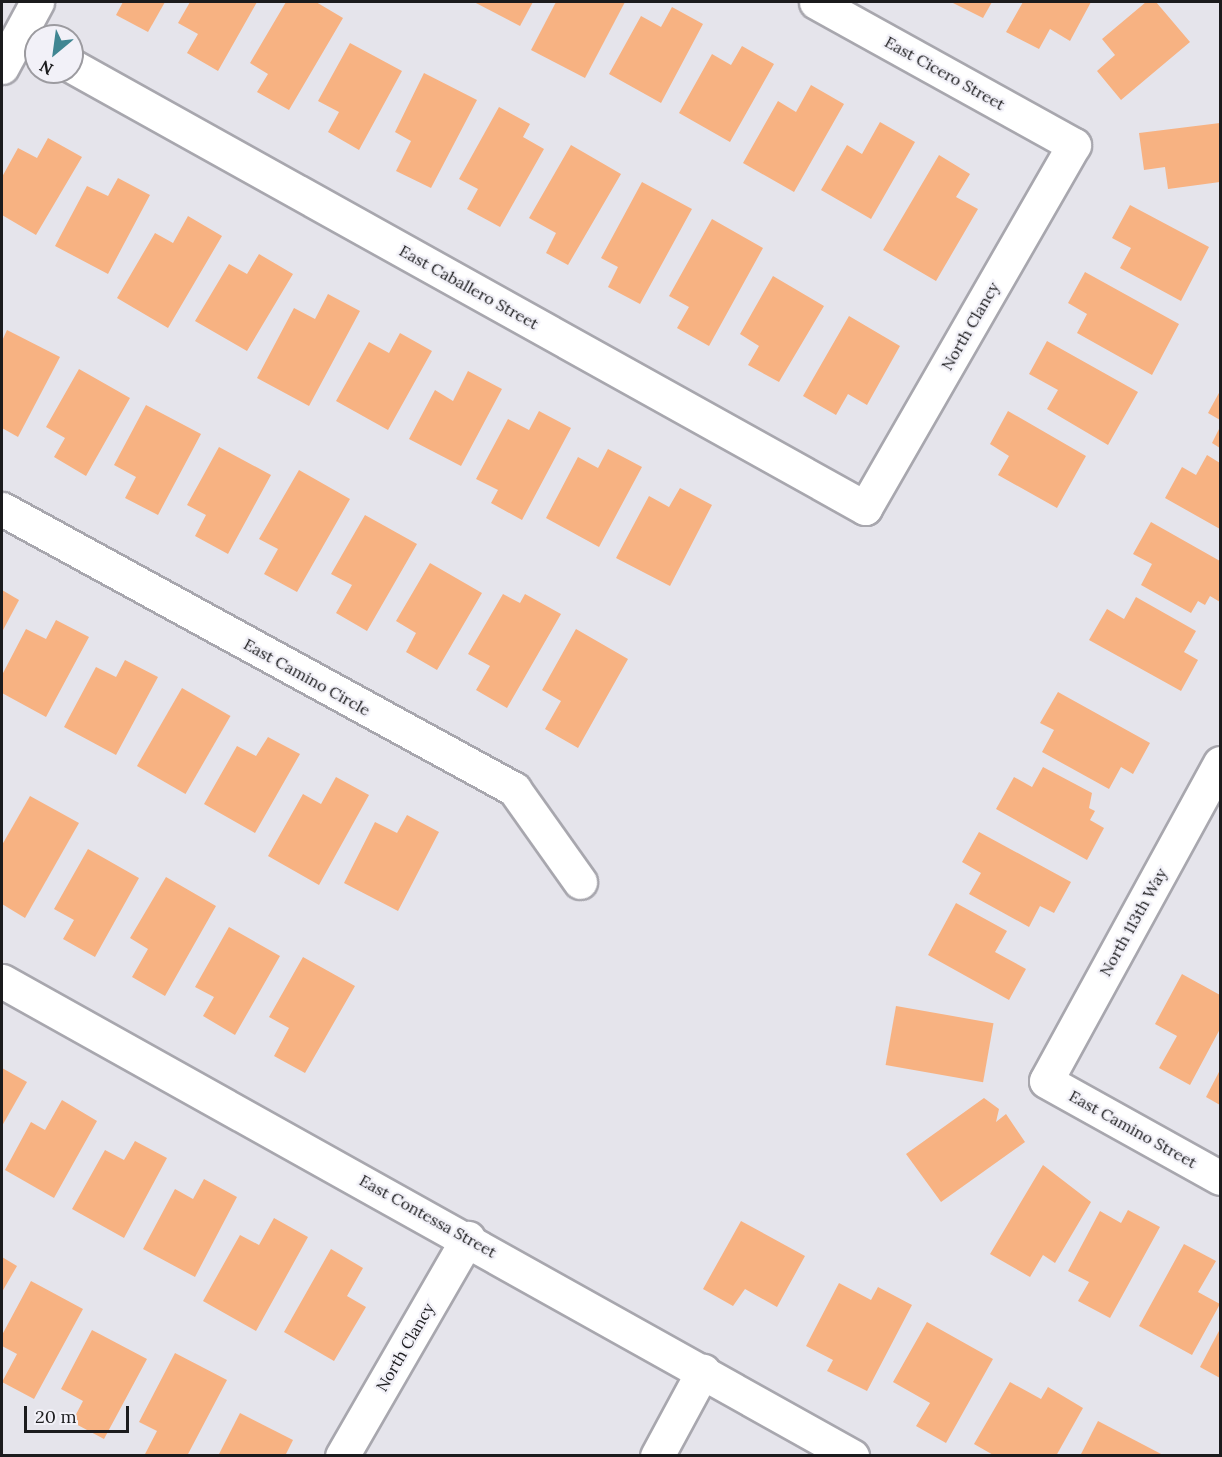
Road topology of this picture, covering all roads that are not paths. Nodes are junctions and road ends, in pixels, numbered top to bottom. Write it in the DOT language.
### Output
graph roads {
  1 [pos="37,2"];
  2 [pos="816,2"];
  3 [pos="31,24"];
  4 [pos="24,44"];
  5 [pos="2,67"];
  6 [pos="84,73"];
  7 [pos="1074,145"];
  8 [pos="865,508"];
  9 [pos="2,509"];
  10 [pos="1221,763"];
  11 [pos="580,882"];
  12 [pos="2,981"];
  13 [pos="1046,1081"];
  14 [pos="1221,1178"];
  15 [pos="468,1238"];
  16 [pos="702,1371"];
  17 [pos="342,1455"];
  18 [pos="657,1455"];
  19 [pos="852,1455"];
  1 -- 3 [label="street"];
  2 -- 7 [label="street, East Cicero Street"];
  4 -- 5 [label="street"];
  6 -- 8 [label="street, East Caballero Street"];
  7 -- 8 [label="street, North Clancy"];
  9 -- 11 [label="street, East Camino Circle"];
  10 -- 13 [label="street, North 113th Way"];
  12 -- 15 [label="street, East Contessa Street"];
  13 -- 14 [label="street, East Camino Street"];
  15 -- 16 [label="street, East Contessa Street"];
  15 -- 17 [label="street, North Clancy"];
  16 -- 18 [label="street"];
  16 -- 19 [label="street, East Contessa Street"];
}
